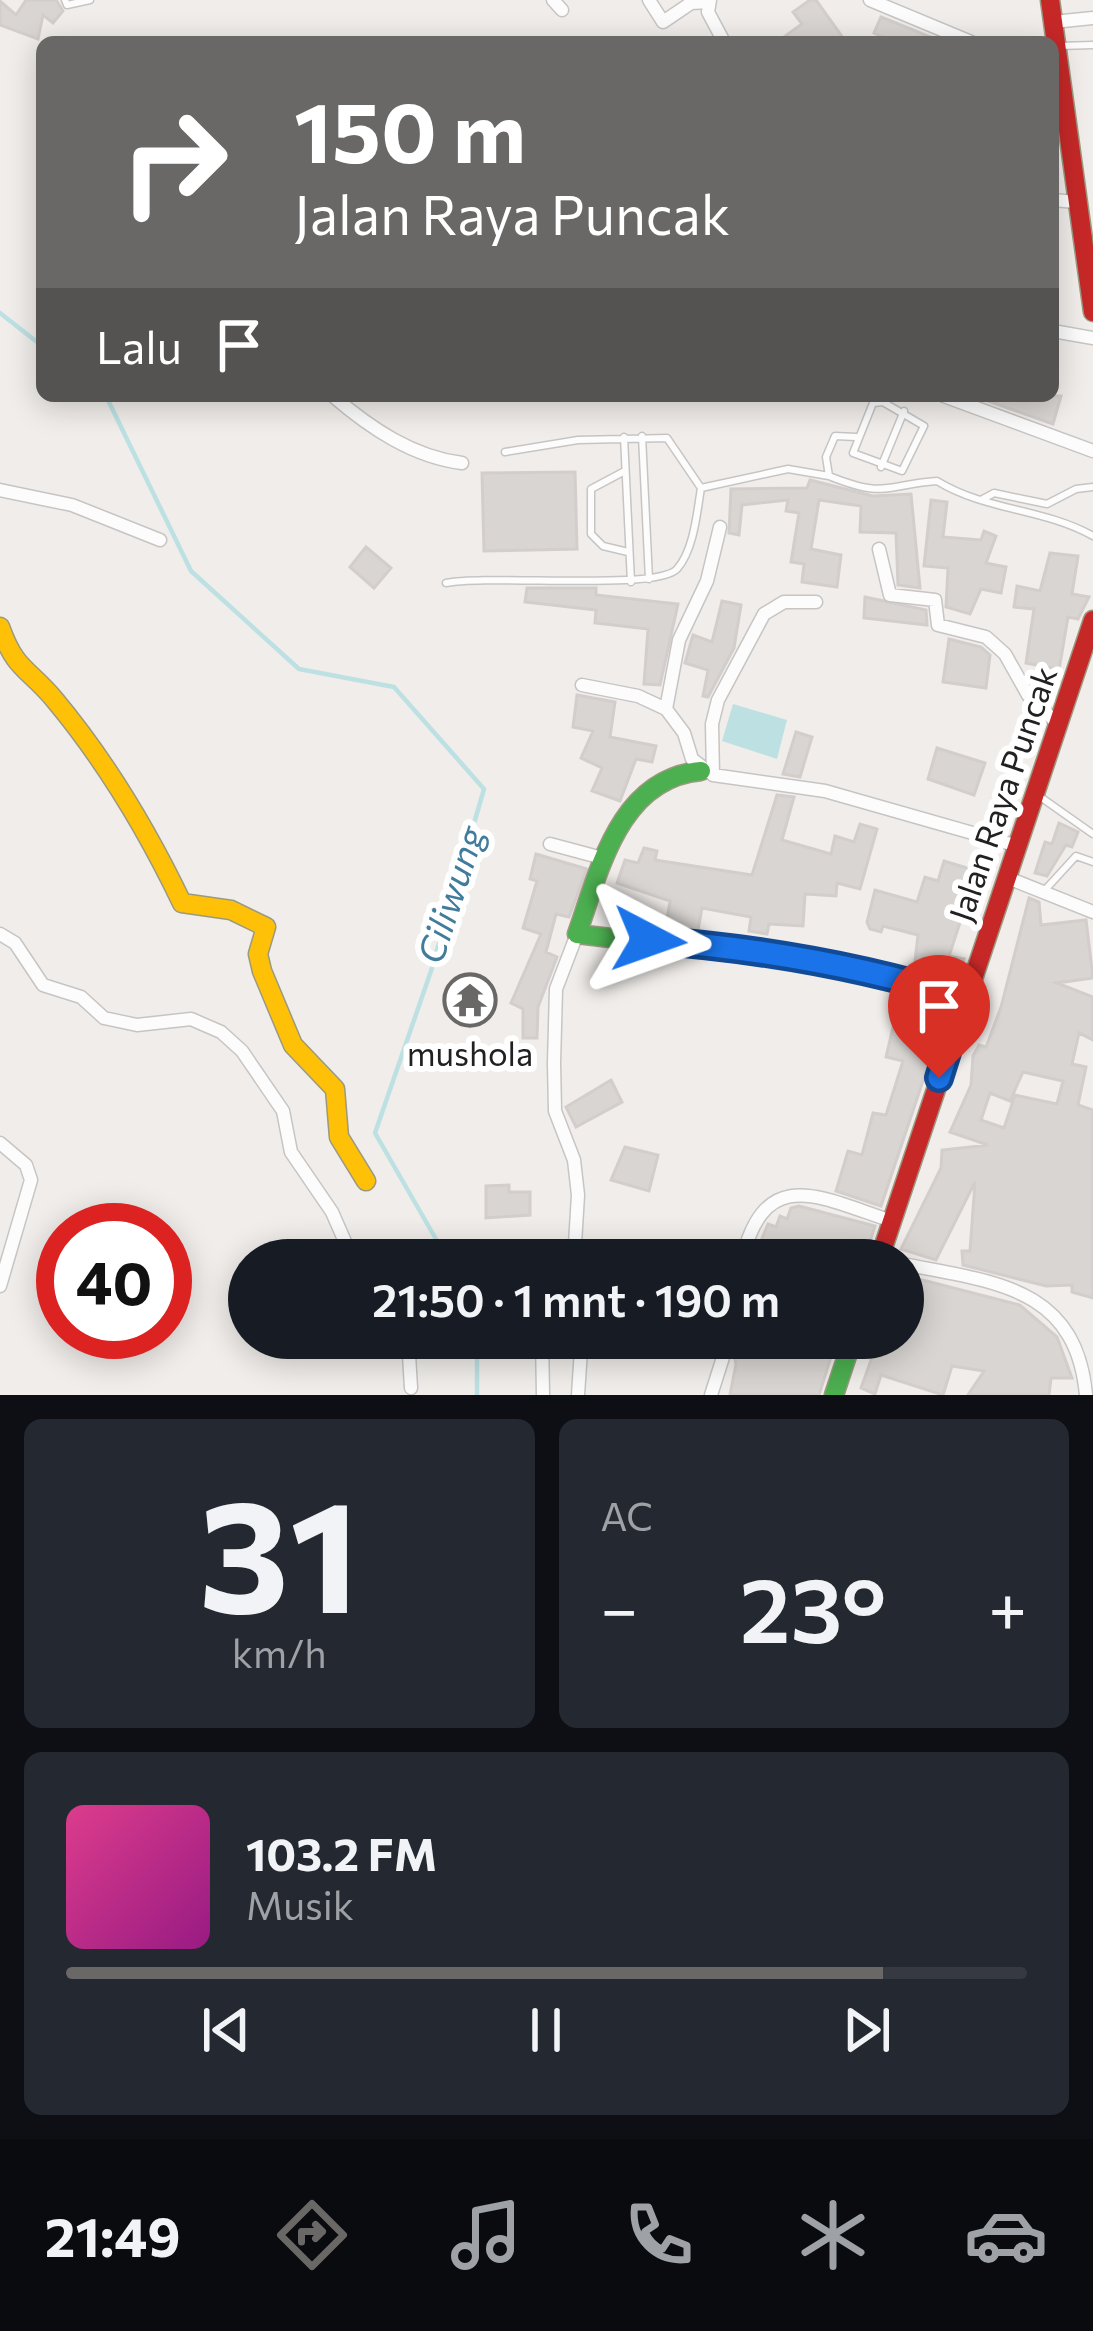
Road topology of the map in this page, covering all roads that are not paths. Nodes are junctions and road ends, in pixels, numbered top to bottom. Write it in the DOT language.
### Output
graph roads {
  1 [pos="65,0"];
  2 [pos="91,0"];
  3 [pos="649,0"];
  4 [pos="870,0"];
  5 [pos="1050,0"];
  6 [pos="710,1"];
  7 [pos="1093,18"];
  8 [pos="1053,22"];
  9 [pos="720,36"];
  10 [pos="957,36"];
  11 [pos="1055,36"];
  12 [pos="1093,45"];
  13 [pos="1059,46"];
  14 [pos="1059,94"];
  15 [pos="1072,175"];
  16 [pos="1093,178"];
  17 [pos="1059,201"];
  18 [pos="1076,202"];
  19 [pos="1093,312"];
  20 [pos="1059,332"];
  21 [pos="1093,338"];
  22 [pos="341,402"];
  23 [pos="878,402"];
  24 [pos="885,402"];
  25 [pos="960,402"];
  26 [pos="904,411"];
  27 [pos="624,436"];
  28 [pos="642,436"];
  29 [pos="856,437"];
  30 [pos="1093,451"];
  31 [pos="505,452"];
  32 [pos="462,463"];
  33 [pos="881,467"];
  34 [pos="625,469"];
  35 [pos="829,476"];
  36 [pos="1093,487"];
  37 [pos="701,488"];
  38 [pos="0,490"];
  39 [pos="978,502"];
  40 [pos="720,526"];
  41 [pos="1093,536"];
  42 [pos="160,540"];
  43 [pos="879,549"];
  44 [pos="628,552"];
  45 [pos="649,579"];
  46 [pos="631,582"];
  47 [pos="446,583"];
  48 [pos="816,602"];
  49 [pos="1093,620"];
  50 [pos="0,627"];
  51 [pos="582,685"];
  52 [pos="666,709"];
  53 [pos="1059,725"];
  54 [pos="707,773"];
  55 [pos="1036,794"];
  56 [pos="1093,834"];
  57 [pos="550,844"];
  58 [pos="1018,845"];
  59 [pos="606,859"];
  60 [pos="1093,862"];
  61 [pos="1007,878"];
  62 [pos="1043,891"];
  63 [pos="1093,912"];
  64 [pos="0,934"];
  65 [pos="577,934"];
  66 [pos="964,998"];
  67 [pos="0,1143"];
  68 [pos="365,1180"];
  69 [pos="892,1221"];
  70 [pos="344,1239"];
  71 [pos="575,1239"];
  72 [pos="749,1239"];
  73 [pos="886,1239"];
  74 [pos="6,1247"];
  75 [pos="924,1268"];
  76 [pos="0,1286"];
  77 [pos="409,1359"];
  78 [pos="542,1359"];
  79 [pos="580,1359"];
  80 [pos="722,1359"];
  81 [pos="846,1359"];
  82 [pos="411,1388"];
  83 [pos="543,1395"];
  84 [pos="578,1395"];
  85 [pos="711,1395"];
  86 [pos="834,1395"];
  87 [pos="1086,1395"];
  1 -- 2 [label="lane"];
  3 -- 6 [label="street"];
  4 -- 10 [label="street"];
  5 -- 8 [label="main road"];
  6 -- 9 [label="street"];
  7 -- 8 [label="street"];
  8 -- 11 [label="main road"];
  12 -- 13 [label="lane"];
  14 -- 15 [label="main road"];
  15 -- 16 [label="lane"];
  15 -- 18 [label="main road"];
  17 -- 18 [label="street"];
  18 -- 19 [label="main road"];
  20 -- 21 [label="street"];
  22 -- 32 [label="street"];
  23 -- 29 [label="lane"];
  24 -- 26 [label="lane"];
  25 -- 30 [label="street"];
  26 -- 33 [label="lane"];
  26 -- 33 [label="lane"];
  27 -- 28 [label="lane"];
  27 -- 31 [label="lane"];
  27 -- 34 [label="lane"];
  28 -- 37 [label="lane"];
  28 -- 45 [label="lane"];
  29 -- 33 [label="lane"];
  29 -- 35 [label="lane"];
  34 -- 44 [label="lane"];
  34 -- 44 [label="lane"];
  35 -- 37 [label="lane"];
  35 -- 39 [label="lane"];
  36 -- 39 [label="lane"];
  37 -- 45 [label="lane"];
  38 -- 42 [label="street"];
  39 -- 41 [label="lane"];
  40 -- 52 [label="street"];
  43 -- 53 [label="street"];
  44 -- 46 [label="lane"];
  45 -- 46 [label="lane"];
  46 -- 47 [label="lane"];
  48 -- 54 [label="street"];
  49 -- 53 [label="main road, Jalan Raya Puncak"];
  50 -- 68 [label="main road"];
  51 -- 52 [label="street"];
  52 -- 54 [label="street"];
  53 -- 55 [label="main road, Jalan Raya Puncak"];
  54 -- 58 [label="street"];
  54 -- 59 [label="main road"];
  55 -- 56 [label="lane"];
  55 -- 58 [label="main road, Jalan Raya Puncak"];
  57 -- 59 [label="street"];
  58 -- 61 [label="main road, Jalan Raya Puncak"];
  59 -- 65 [label="main road"];
  60 -- 62 [label="lane"];
  61 -- 62 [label="street"];
  61 -- 66 [label="main road, Jalan Raya Puncak"];
  62 -- 63 [label="street"];
  64 -- 70 [label="street"];
  65 -- 66 [label="main road"];
  65 -- 71 [label="street"];
  66 -- 69 [label="main road, Jalan Raya Puncak"];
  67 -- 74 [label="street"];
  69 -- 72 [label="street"];
  69 -- 73 [label="main road, Jalan Raya Puncak"];
  74 -- 76 [label="street"];
  75 -- 87 [label="street"];
  77 -- 82 [label="street"];
  78 -- 83 [label="street"];
  79 -- 84 [label="street"];
  80 -- 85 [label="street"];
  81 -- 86 [label="main road"];
}
